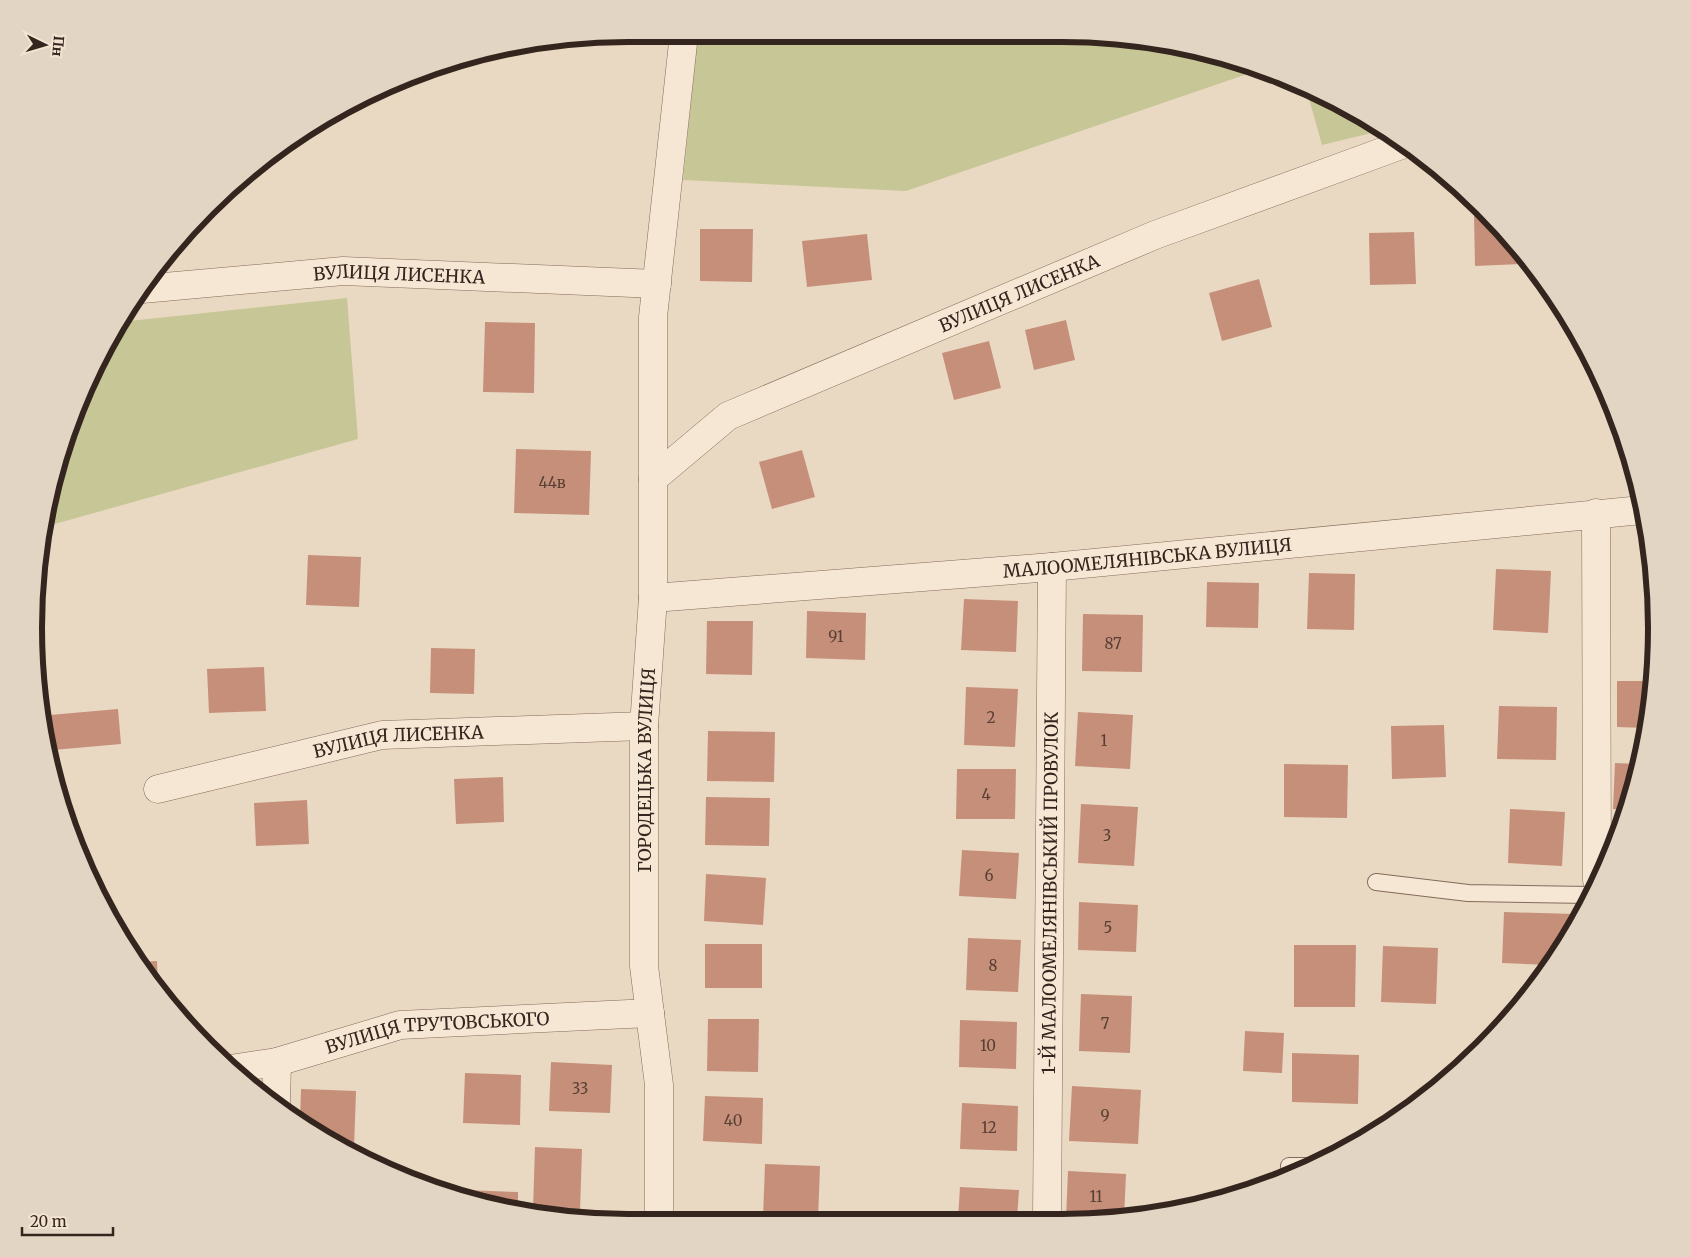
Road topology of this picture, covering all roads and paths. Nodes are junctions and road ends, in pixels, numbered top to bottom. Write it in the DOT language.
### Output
graph roads {
  1 [pos="683,43"];
  2 [pos="1395,147"];
  3 [pos="657,284"];
  4 [pos="153,287"];
  5 [pos="653,479"];
  6 [pos="1635,510"];
  7 [pos="1596,513"];
  8 [pos="1052,567"];
  9 [pos="652,598"];
  10 [pos="644,726"];
  11 [pos="158,789"];
  12 [pos="1598,864"];
  13 [pos="1376,882"];
  14 [pos="1583,895"];
  15 [pos="650,1013"];
  16 [pos="277,1062"];
  17 [pos="240,1067"];
  18 [pos="276,1096"];
  19 [pos="1289,1166"];
  20 [pos="1295,1166"];
  21 [pos="659,1214"];
  22 [pos="1047,1214"];
  1 -- 3 [label="street, ГОРОДЕЦЬКА ВУЛИЦЯ"];
  2 -- 5 [label="street, ВУЛИЦЯ ЛИСЕНКА"];
  3 -- 4 [label="street, ВУЛИЦЯ ЛИСЕНКА"];
  3 -- 5 [label="street, ГОРОДЕЦЬКА ВУЛИЦЯ"];
  5 -- 9 [label="street, ГОРОДЕЦЬКА ВУЛИЦЯ"];
  6 -- 7 [label="street, МАЛООМЕЛЯНІВСЬКА ВУЛИЦЯ"];
  7 -- 8 [label="street, МАЛООМЕЛЯНІВСЬКА ВУЛИЦЯ"];
  7 -- 12 [label="street"];
  8 -- 9 [label="street, МАЛООМЕЛЯНІВСЬКА ВУЛИЦЯ"];
  8 -- 22 [label="street, 1-Й МАЛООМЕЛЯНІВСЬКИЙ ПРОВУЛОК"];
  9 -- 10 [label="street, ГОРОДЕЦЬКА ВУЛИЦЯ"];
  10 -- 11 [label="street, ВУЛИЦЯ ЛИСЕНКА"];
  10 -- 15 [label="street, ГОРОДЕЦЬКА ВУЛИЦЯ"];
  13 -- 14 [label="lane"];
  15 -- 16 [label="street, ВУЛИЦЯ ТРУТОВСЬКОГО"];
  15 -- 21 [label="street, ГОРОДЕЦЬКА ВУЛИЦЯ"];
  16 -- 17 [label="street, ВУЛИЦЯ ТРУТОВСЬКОГО"];
  16 -- 18 [label="street"];
  19 -- 20 [label="lane"];
}
